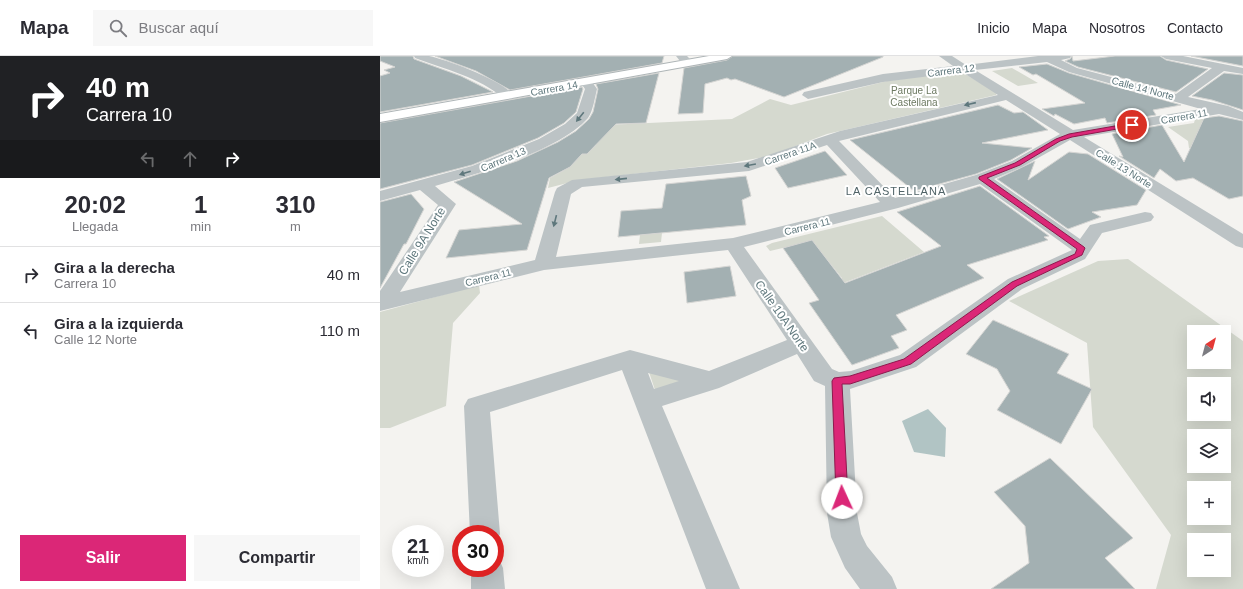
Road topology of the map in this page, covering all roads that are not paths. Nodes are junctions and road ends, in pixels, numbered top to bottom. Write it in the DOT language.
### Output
graph roads {
  1 [pos="419,56"];
  2 [pos="701,56"];
  3 [pos="727,56"];
  4 [pos="944,56"];
  5 [pos="1066,56"];
  6 [pos="1166,56"];
  7 [pos="1047,57"];
  8 [pos="683,58"];
  9 [pos="1222,67"];
  10 [pos="965,68"];
  11 [pos="1243,71"];
  12 [pos="586,82"];
  13 [pos="506,94"];
  14 [pos="808,95"];
  15 [pos="1008,96"];
  16 [pos="1180,97"];
  17 [pos="1223,109"];
  18 [pos="380,112"];
  19 [pos="1243,116"];
  20 [pos="380,118"];
  21 [pos="1071,135"];
  22 [pos="829,139"];
  23 [pos="982,178"];
  24 [pos="424,185"];
  25 [pos="380,196"];
  26 [pos="892,204"];
  27 [pos="1145,217"];
  28 [pos="1243,242"];
  29 [pos="733,244"];
  30 [pos="1081,248"];
  31 [pos="544,264"];
  32 [pos="382,303"];
  33 [pos="802,343"];
  34 [pos="630,359"];
  35 [pos="710,381"];
  36 [pos="837,381"];
  37 [pos="647,402"];
  38 [pos="484,525"];
  39 [pos="487,577"];
  40 [pos="488,589"];
  41 [pos="723,589"];
  42 [pos="880,589"];
  1 -- 13 [label="street"];
  2 -- 8 [label="main road, Carrera 14"];
  3 -- 12 [label="main road, Carrera 14"];
  4 -- 10 [label="street, Calle 13 Norte"];
  5 -- 7 [label="street, Carrera 12"];
  6 -- 9 [label="street"];
  7 -- 10 [label="street, Carrera 12"];
  7 -- 16 [label="street, Calle 14 Norte"];
  8 -- 13 [label="main road, Carrera 14"];
  9 -- 11 [label="street"];
  9 -- 16 [label="street, Carrera 11"];
  10 -- 14 [label="street, Carrera 12"];
  10 -- 15 [label="street, Calle 13 Norte"];
  12 -- 13 [label="main road, Carrera 14"];
  12 -- 24 [label="street, Carrera 13, one-way"];
  13 -- 18 [label="main road, Carrera 14"];
  13 -- 20 [label="main road, Carrera 14"];
  15 -- 21 [label="street, Calle 13 Norte"];
  15 -- 22 [label="street, Carrera 11A, one-way"];
  16 -- 17 [label="street, Calle 14 Norte"];
  17 -- 19 [label="street, Calle 14 Norte"];
  17 -- 21 [label="street, Carrera 11"];
  21 -- 23 [label="street, Carrera 11"];
  21 -- 28 [label="street, Calle 13 Norte"];
  22 -- 26 [label="street"];
  22 -- 31 [label="street, Carrera 11A, one-way"];
  23 -- 26 [label="street, Carrera 11"];
  23 -- 30 [label="street"];
  24 -- 25 [label="street, Carrera 13"];
  24 -- 32 [label="street, Calle 9A Norte"];
  26 -- 29 [label="street, Carrera 11"];
  27 -- 30 [label="street"];
  29 -- 31 [label="street, Carrera 11"];
  29 -- 33 [label="street, Calle 10A Norte"];
  30 -- 36 [label="street"];
  31 -- 32 [label="street, Carrera 11"];
  33 -- 35 [label="street"];
  33 -- 36 [label="street, Calle 10A Norte"];
  34 -- 35 [label="street"];
  34 -- 37 [label="street"];
  34 -- 38 [label="street"];
  35 -- 37 [label="street"];
  36 -- 42 [label="street"];
  37 -- 41 [label="street"];
  39 -- 40 [label="street"];
}
